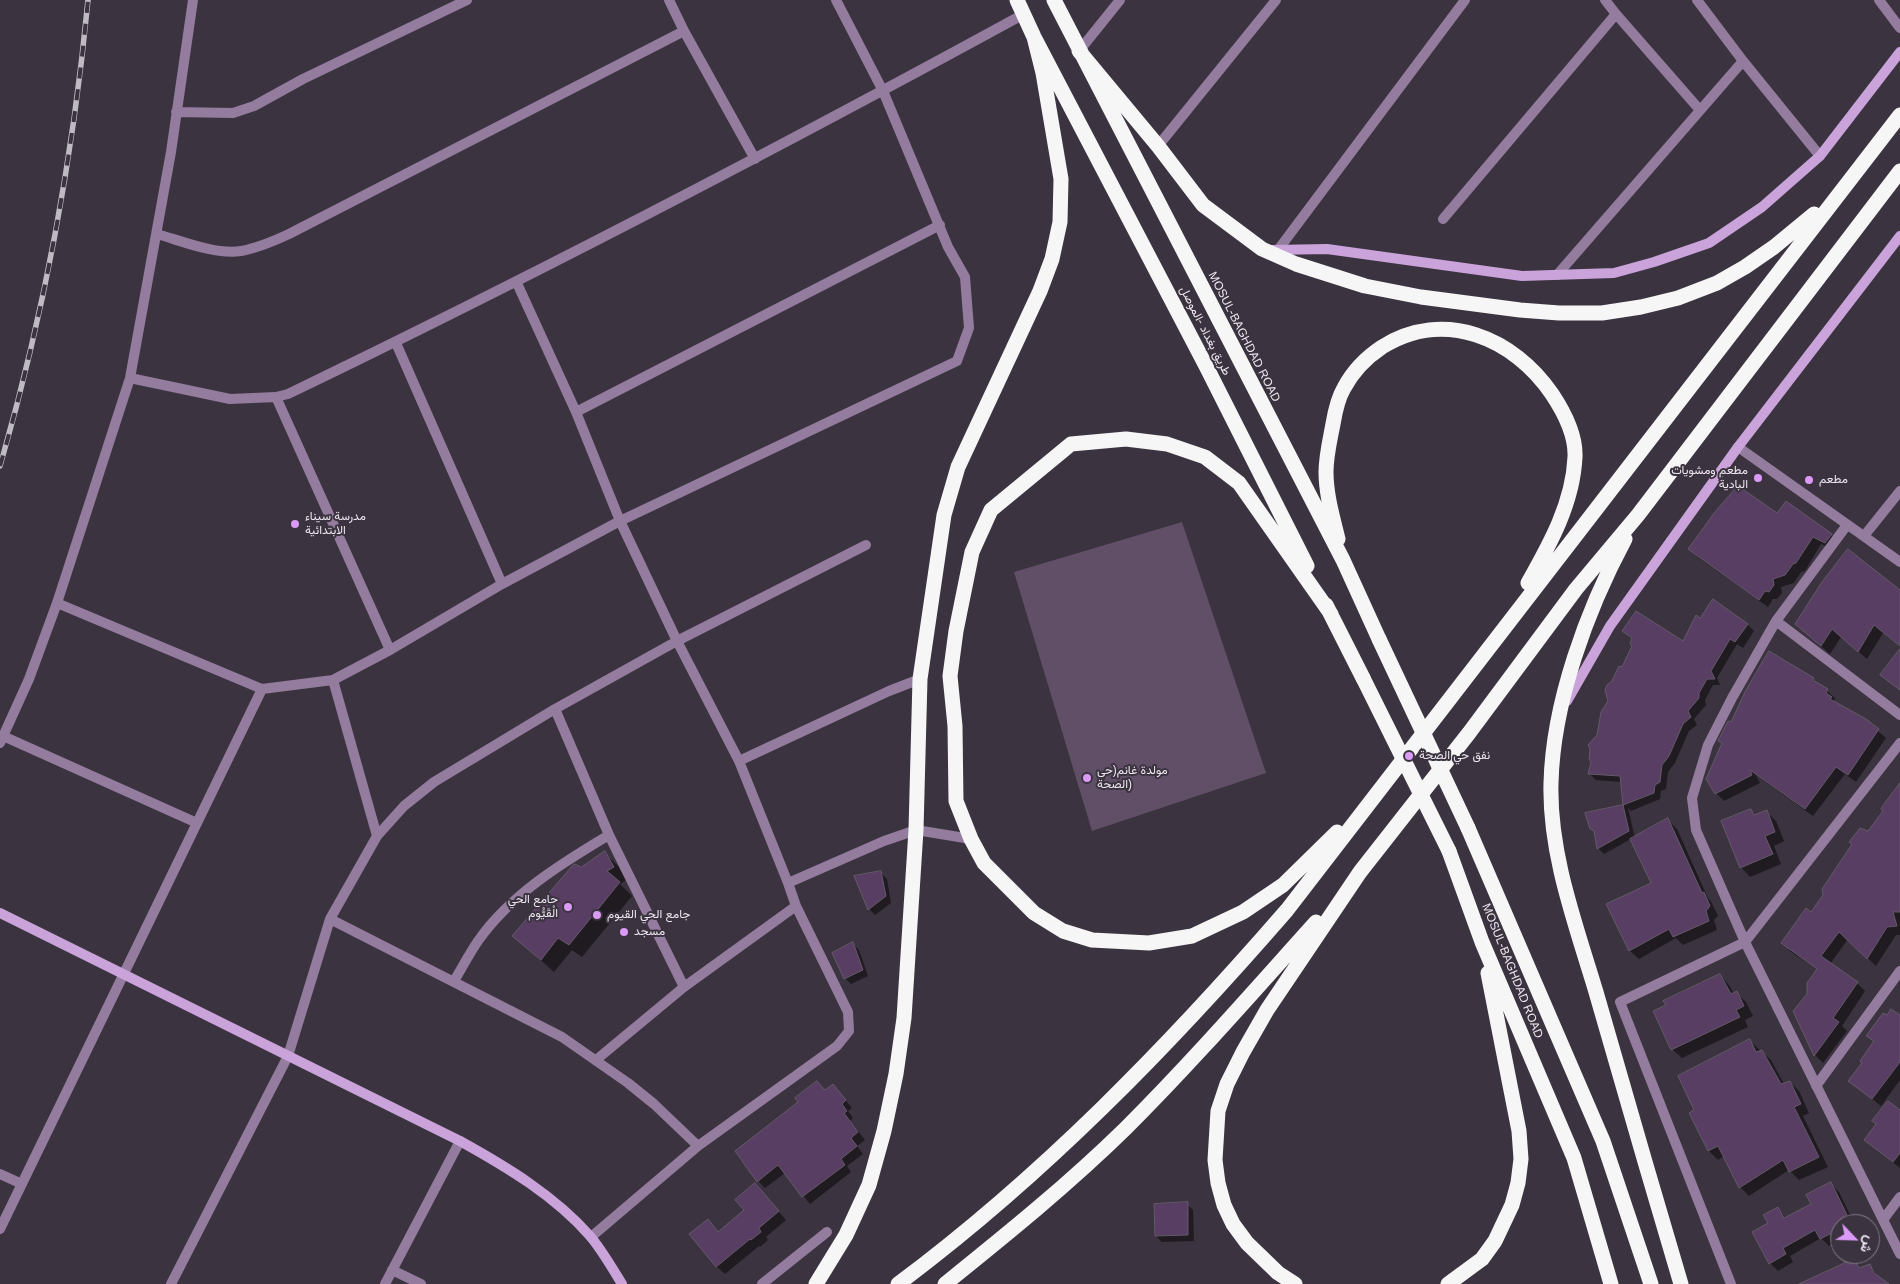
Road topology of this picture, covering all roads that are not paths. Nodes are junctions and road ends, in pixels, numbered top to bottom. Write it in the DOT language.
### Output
graph roads {
  1 [pos="193,0"];
  2 [pos="467,0"];
  3 [pos="669,0"];
  4 [pos="836,0"];
  5 [pos="1054,0"];
  6 [pos="1120,0"];
  7 [pos="1276,0"];
  8 [pos="1465,0"];
  9 [pos="1605,0"];
  10 [pos="1697,0"];
  11 [pos="1879,0"];
  12 [pos="1021,7"];
  13 [pos="1616,14"];
  14 [pos="1900,28"];
  15 [pos="684,31"];
  16 [pos="1034,37"];
  17 [pos="1079,51"];
  18 [pos="1900,52"];
  19 [pos="1743,61"];
  20 [pos="883,91"];
  21 [pos="1700,110"];
  22 [pos="176,112"];
  23 [pos="1900,115"];
  24 [pos="1158,146"];
  25 [pos="1820,156"];
  26 [pos="755,158"];
  27 [pos="1900,171"];
  28 [pos="1850,180"];
  29 [pos="1443,218"];
  30 [pos="940,225"];
  31 [pos="157,234"];
  32 [pos="1900,236"];
  33 [pos="1262,249"];
  34 [pos="1278,250"];
  35 [pos="1557,275"];
  36 [pos="516,281"];
  37 [pos="396,342"];
  38 [pos="130,378"];
  39 [pos="276,397"];
  40 [pos="576,412"];
  41 [pos="1738,448"];
  42 [pos="1900,491"];
  43 [pos="1638,515"];
  44 [pos="620,521"];
  45 [pos="1847,525"];
  46 [pos="1864,536"];
  47 [pos="866,545"];
  48 [pos="1342,560"];
  49 [pos="1900,562"];
  50 [pos="502,584"];
  51 [pos="57,603"];
  52 [pos="1330,614"];
  53 [pos="1776,621"];
  54 [pos="1494,640"];
  55 [pos="677,641"];
  56 [pos="390,650"];
  57 [pos="1363,678"];
  58 [pos="920,679"];
  59 [pos="333,680"];
  60 [pos="262,689"];
  61 [pos="555,709"];
  62 [pos="1900,715"];
  63 [pos="1558,717"];
  64 [pos="1,740"];
  65 [pos="1900,744"];
  66 [pos="739,761"];
  67 [pos="1376,795"];
  68 [pos="197,823"];
  69 [pos="916,830"];
  70 [pos="609,835"];
  71 [pos="376,836"];
  72 [pos="971,839"];
  73 [pos="1360,872"];
  74 [pos="788,883"];
  75 [pos="796,906"];
  76 [pos="0,913"];
  77 [pos="330,919"];
  78 [pos="1482,942"];
  79 [pos="1745,942"];
  80 [pos="1900,970"];
  81 [pos="124,974"];
  82 [pos="454,981"];
  83 [pos="684,987"];
  84 [pos="288,1056"];
  85 [pos="596,1060"];
  86 [pos="1816,1086"];
  87 [pos="460,1141"];
  88 [pos="698,1146"];
  89 [pos="0,1174"];
  90 [pos="22,1184"];
  91 [pos="1900,1197"];
  92 [pos="1883,1220"];
  93 [pos="0,1229"];
  94 [pos="827,1232"];
  95 [pos="591,1237"];
  96 [pos="1900,1254"];
  97 [pos="392,1270"];
  98 [pos="171,1284"];
  99 [pos="385,1284"];
  100 [pos="421,1284"];
  101 [pos="622,1284"];
  102 [pos="762,1284"];
  103 [pos="816,1284"];
  104 [pos="898,1284"];
  105 [pos="945,1284"];
  106 [pos="1295,1284"];
  107 [pos="1448,1284"];
  108 [pos="1611,1284"];
  109 [pos="1651,1284"];
  110 [pos="1681,1284"];
  111 [pos="1731,1284"];
  1 -- 22 [label="street"];
  2 -- 22 [label="street"];
  3 -- 15 [label="street"];
  4 -- 20 [label="street"];
  5 -- 17 [label="highway"];
  6 -- 17 [label="street"];
  7 -- 24 [label="street"];
  8 -- 34 [label="street"];
  9 -- 13 [label="street"];
  10 -- 19 [label="street"];
  11 -- 14 [label="street"];
  12 -- 16 [label="highway, طريق بغداد -الموصل"];
  12 -- 20 [label="street"];
  13 -- 21 [label="street"];
  13 -- 29 [label="street"];
  15 -- 26 [label="street"];
  15 -- 31 [label="street"];
  16 -- 52 [label="highway, طريق بغداد -الموصل"];
  16 -- 58 [label="highway"];
  17 -- 24 [label="highway"];
  17 -- 48 [label="highway, MOSUL-BAGHDAD ROAD"];
  18 -- 25 [label="main road"];
  19 -- 21 [label="street"];
  19 -- 25 [label="street"];
  20 -- 26 [label="street"];
  20 -- 30 [label="street"];
  21 -- 35 [label="street"];
  22 -- 31 [label="street"];
  23 -- 28 [label="highway"];
  24 -- 33 [label="highway"];
  25 -- 35 [label="main road"];
  26 -- 36 [label="street"];
  27 -- 43 [label="highway"];
  28 -- 33 [label="highway"];
  28 -- 54 [label="highway"];
  30 -- 40 [label="street"];
  30 -- 44 [label="street"];
  31 -- 38 [label="street"];
  32 -- 41 [label="main road"];
  33 -- 34 [label="main road"];
  34 -- 35 [label="main road"];
  36 -- 37 [label="street"];
  36 -- 40 [label="street"];
  37 -- 39 [label="street"];
  37 -- 50 [label="street"];
  38 -- 39 [label="street"];
  38 -- 51 [label="street"];
  39 -- 56 [label="street"];
  40 -- 44 [label="street"];
  41 -- 45 [label="street"];
  41 -- 63 [label="main road"];
  42 -- 46 [label="street"];
  43 -- 63 [label="highway"];
  43 -- 73 [label="highway"];
  44 -- 50 [label="street"];
  44 -- 55 [label="street"];
  45 -- 46 [label="street"];
  45 -- 53 [label="street"];
  46 -- 49 [label="street"];
  47 -- 55 [label="street"];
  48 -- 54 [label="highway"];
  48 -- 109 [label="highway, MOSUL-BAGHDAD ROAD, bridge"];
  50 -- 56 [label="street"];
  51 -- 60 [label="street"];
  51 -- 64 [label="street"];
  52 -- 57 [label="highway, طريق بغداد -الموصل"];
  52 -- 72 [label="highway"];
  53 -- 62 [label="street"];
  53 -- 79 [label="street"];
  54 -- 67 [label="highway"];
  55 -- 61 [label="street"];
  55 -- 66 [label="street"];
  56 -- 59 [label="street"];
  57 -- 78 [label="highway, MOSUL-BAGHDAD ROAD, bridge"];
  58 -- 66 [label="street"];
  58 -- 69 [label="highway"];
  59 -- 60 [label="street"];
  59 -- 71 [label="street"];
  60 -- 68 [label="street"];
  61 -- 70 [label="street"];
  61 -- 71 [label="street"];
  63 -- 110 [label="highway"];
  64 -- 68 [label="street"];
  65 -- 79 [label="street"];
  66 -- 74 [label="street"];
  67 -- 72 [label="highway"];
  67 -- 104 [label="highway"];
  68 -- 81 [label="street"];
  69 -- 72 [label="street"];
  69 -- 74 [label="street"];
  69 -- 103 [label="highway"];
  70 -- 82 [label="street"];
  70 -- 83 [label="street"];
  71 -- 77 [label="street"];
  73 -- 105 [label="highway"];
  73 -- 106 [label="highway"];
  74 -- 75 [label="street"];
  75 -- 83 [label="street"];
  75 -- 88 [label="street"];
  76 -- 81 [label="main road"];
  77 -- 82 [label="street"];
  77 -- 84 [label="street"];
  78 -- 107 [label="highway"];
  78 -- 108 [label="highway, MOSUL-BAGHDAD ROAD"];
  79 -- 86 [label="street"];
  79 -- 111 [label="street"];
  80 -- 86 [label="street"];
  81 -- 84 [label="main road"];
  81 -- 90 [label="street"];
  82 -- 85 [label="street"];
  83 -- 85 [label="street"];
  84 -- 87 [label="main road"];
  84 -- 98 [label="street"];
  85 -- 88 [label="street"];
  86 -- 92 [label="street"];
  87 -- 95 [label="main road"];
  87 -- 97 [label="street"];
  88 -- 95 [label="street"];
  89 -- 90 [label="street"];
  90 -- 93 [label="street"];
  91 -- 92 [label="street"];
  92 -- 96 [label="street"];
  94 -- 102 [label="street"];
  95 -- 101 [label="main road"];
  97 -- 99 [label="street"];
  97 -- 100 [label="street"];
}
